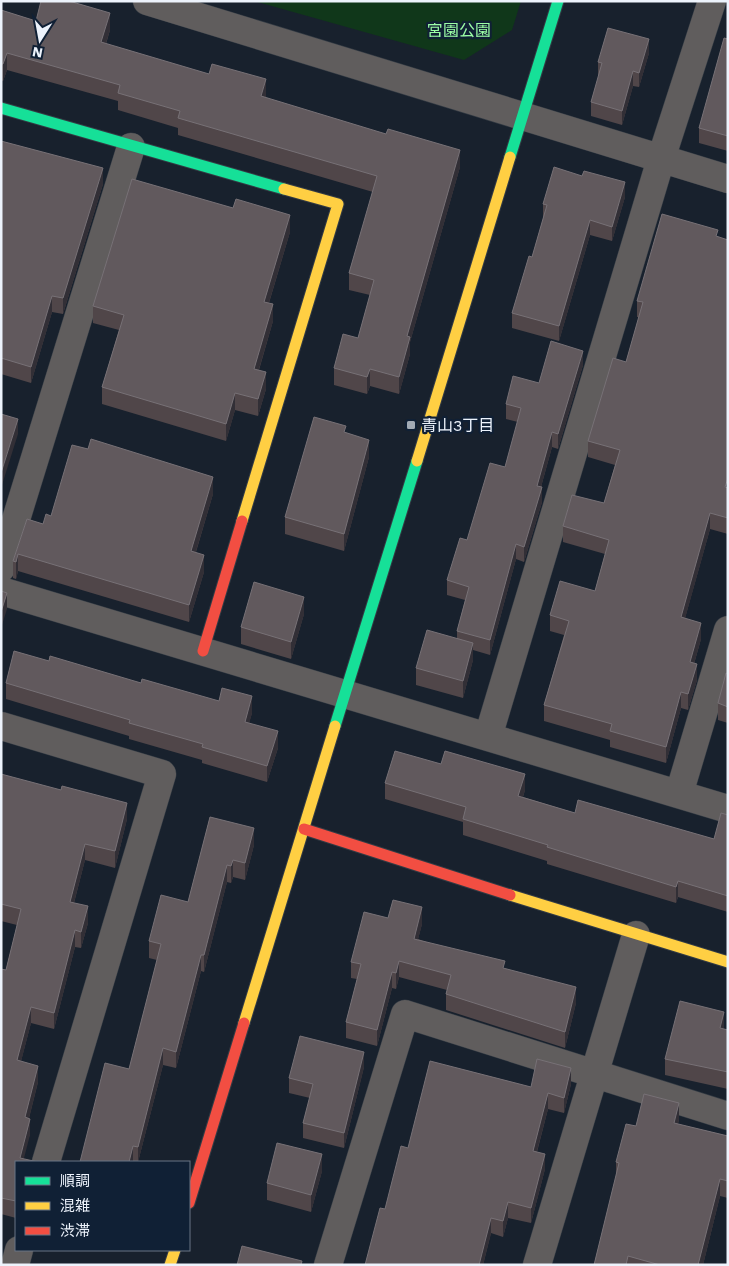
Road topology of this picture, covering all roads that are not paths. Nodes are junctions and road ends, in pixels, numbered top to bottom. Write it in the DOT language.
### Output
graph roads {
  1 [pos="147,1"];
  2 [pos="558,1"];
  3 [pos="712,1"];
  4 [pos="1,108"];
  5 [pos="523,117"];
  6 [pos="131,147"];
  7 [pos="661,159"];
  8 [pos="728,179"];
  9 [pos="1,568"];
  10 [pos="1,591"];
  11 [pos="728,630"];
  12 [pos="203,651"];
  13 [pos="346,694"];
  14 [pos="1,726"];
  15 [pos="488,736"];
  16 [pos="679,794"];
  17 [pos="728,809"];
  18 [pos="304,829"];
  19 [pos="636,935"];
  20 [pos="728,962"];
  21 [pos="594,1075"];
  22 [pos="728,1116"];
  23 [pos="46,1161"];
  24 [pos="190,1200"];
  25 [pos="19,1251"];
  26 [pos="174,1251"];
  27 [pos="15,1265"];
  28 [pos="170,1265"];
  29 [pos="328,1265"];
  30 [pos="538,1265"];
  1 -- 5 [label="street"];
  2 -- 5 [label="street"];
  3 -- 7 [label="street"];
  4 -- 6 [label="street"];
  5 -- 7 [label="street"];
  5 -- 13 [label="street"];
  6 -- 9 [label="street"];
  6 -- 12 [label="street"];
  7 -- 8 [label="street"];
  7 -- 15 [label="street"];
  10 -- 12 [label="street"];
  11 -- 16 [label="street"];
  12 -- 13 [label="street"];
  13 -- 15 [label="street"];
  13 -- 18 [label="street"];
  14 -- 23 [label="street"];
  15 -- 16 [label="street"];
  16 -- 17 [label="street"];
  18 -- 19 [label="street"];
  18 -- 24 [label="street"];
  19 -- 20 [label="street"];
  19 -- 21 [label="street"];
  21 -- 22 [label="street"];
  21 -- 29 [label="street"];
  21 -- 30 [label="street"];
  25 -- 27 [label="street"];
  26 -- 28 [label="street"];
}
